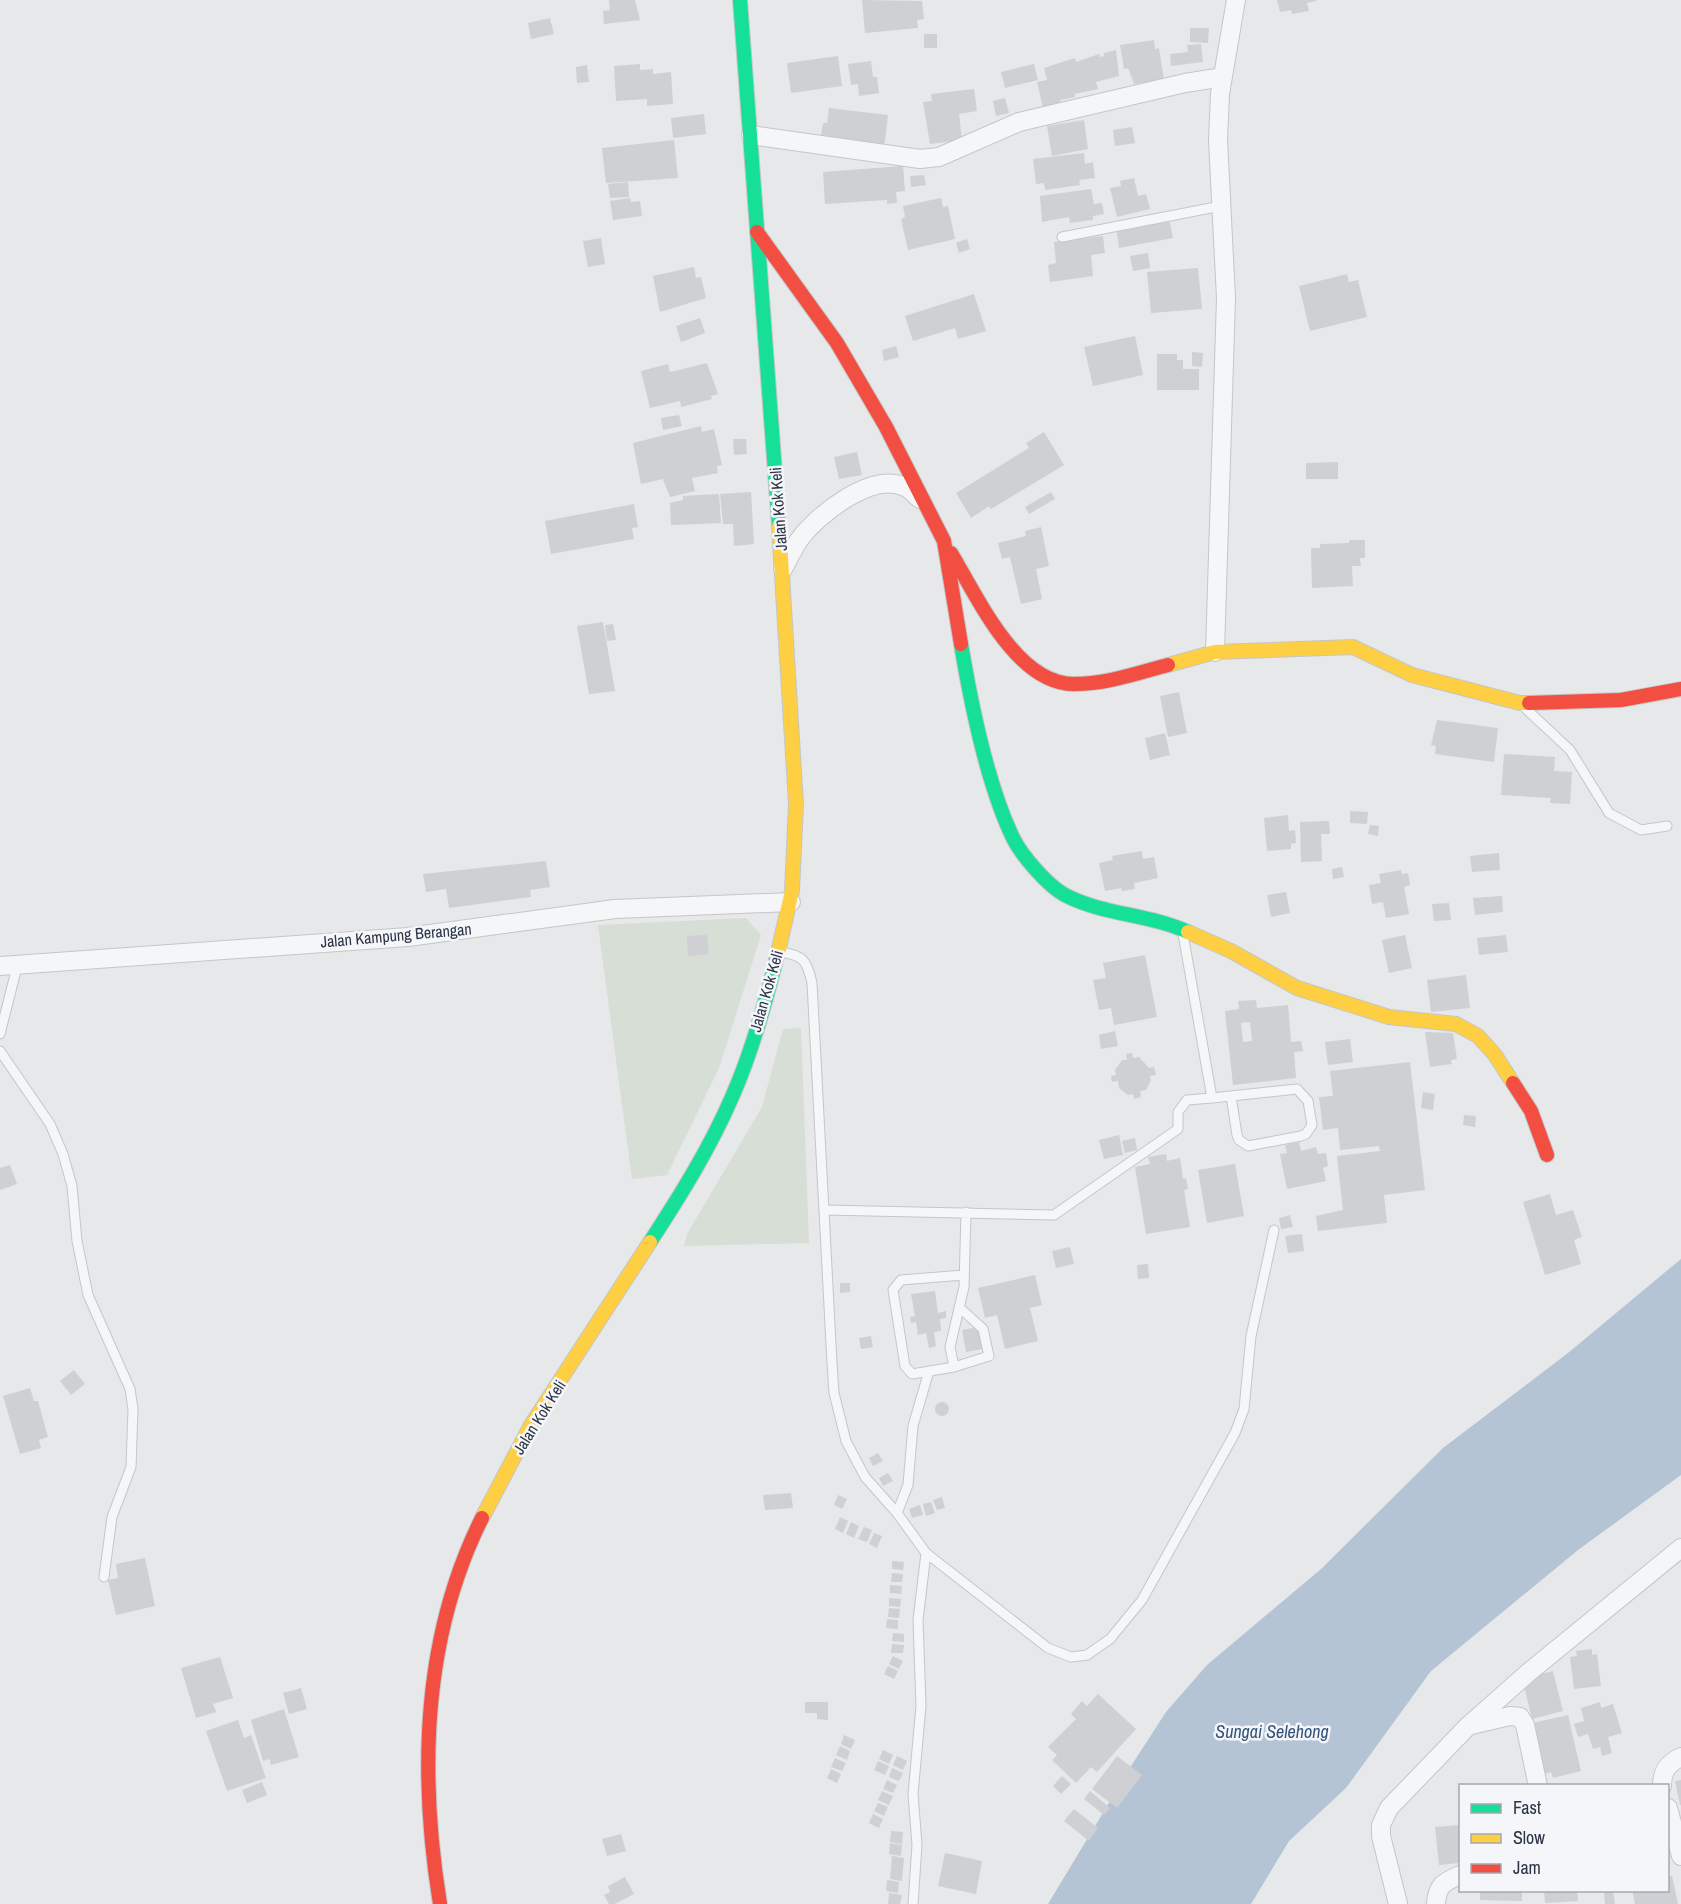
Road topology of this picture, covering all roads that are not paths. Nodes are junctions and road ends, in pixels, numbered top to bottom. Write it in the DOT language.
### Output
graph roads {
  1 [pos="740,0"];
  2 [pos="1236,0"];
  3 [pos="1223,77"];
  4 [pos="751,135"];
  5 [pos="1221,206"];
  6 [pos="757,232"];
  7 [pos="1062,237"];
  8 [pos="926,504"];
  9 [pos="944,541"];
  10 [pos="783,569"];
  11 [pos="1215,652"];
  12 [pos="1681,689"];
  13 [pos="1520,703"];
  14 [pos="1667,826"];
  15 [pos="791,902"];
  16 [pos="1182,929"];
  17 [pos="777,952"];
  18 [pos="18,963"];
  19 [pos="0,966"];
  20 [pos="0,1034"];
  21 [pos="0,1051"];
  22 [pos="1232,1096"];
  23 [pos="1212,1098"];
  24 [pos="1547,1155"];
  25 [pos="825,1209"];
  26 [pos="966,1212"];
  27 [pos="1274,1230"];
  28 [pos="964,1275"];
  29 [pos="959,1307"];
  30 [pos="954,1366"];
  31 [pos="930,1371"];
  32 [pos="897,1513"];
  33 [pos="1681,1548"];
  34 [pos="926,1553"];
  35 [pos="104,1576"];
  36 [pos="1468,1725"];
  37 [pos="1681,1757"];
  38 [pos="1538,1784"];
  39 [pos="1662,1784"];
  40 [pos="1669,1812"];
  41 [pos="1681,1856"];
  42 [pos="1459,1876"];
  43 [pos="440,1904"];
  44 [pos="913,1904"];
  45 [pos="1398,1904"];
  46 [pos="1436,1904"];
  1 -- 4 [label="street, Jalan Kok Keli"];
  2 -- 3 [label="street"];
  3 -- 4 [label="street"];
  3 -- 5 [label="street"];
  4 -- 6 [label="street, Jalan Kok Keli"];
  5 -- 7 [label="lane"];
  5 -- 11 [label="street"];
  6 -- 8 [label="street"];
  6 -- 10 [label="street, Jalan Kok Keli"];
  8 -- 9 [label="street"];
  8 -- 10 [label="street"];
  9 -- 11 [label="street"];
  9 -- 16 [label="street"];
  10 -- 15 [label="street, Jalan Kok Keli"];
  11 -- 13 [label="street"];
  12 -- 13 [label="street"];
  13 -- 14 [label="lane"];
  15 -- 17 [label="street, Jalan Kok Keli"];
  15 -- 18 [label="street, Jalan Kampung Berangan"];
  16 -- 23 [label="lane"];
  16 -- 24 [label="street"];
  17 -- 25 [label="lane"];
  17 -- 43 [label="street, Jalan Kok Keli"];
  18 -- 19 [label="street, Jalan Kampung Berangan"];
  18 -- 20 [label="lane"];
  21 -- 35 [label="lane"];
  22 -- 22 [label="lane"];
  22 -- 23 [label="lane"];
  23 -- 26 [label="lane"];
  25 -- 26 [label="lane"];
  25 -- 32 [label="lane"];
  26 -- 28 [label="lane"];
  27 -- 34 [label="lane"];
  28 -- 29 [label="lane"];
  28 -- 31 [label="lane"];
  29 -- 30 [label="lane"];
  29 -- 30 [label="lane"];
  30 -- 31 [label="lane"];
  31 -- 32 [label="lane"];
  32 -- 34 [label="lane"];
  33 -- 36 [label="street"];
  34 -- 44 [label="lane"];
  36 -- 38 [label="street"];
  36 -- 45 [label="street"];
  37 -- 39 [label="street"];
  40 -- 41 [label="street"];
  42 -- 46 [label="street"];
}
